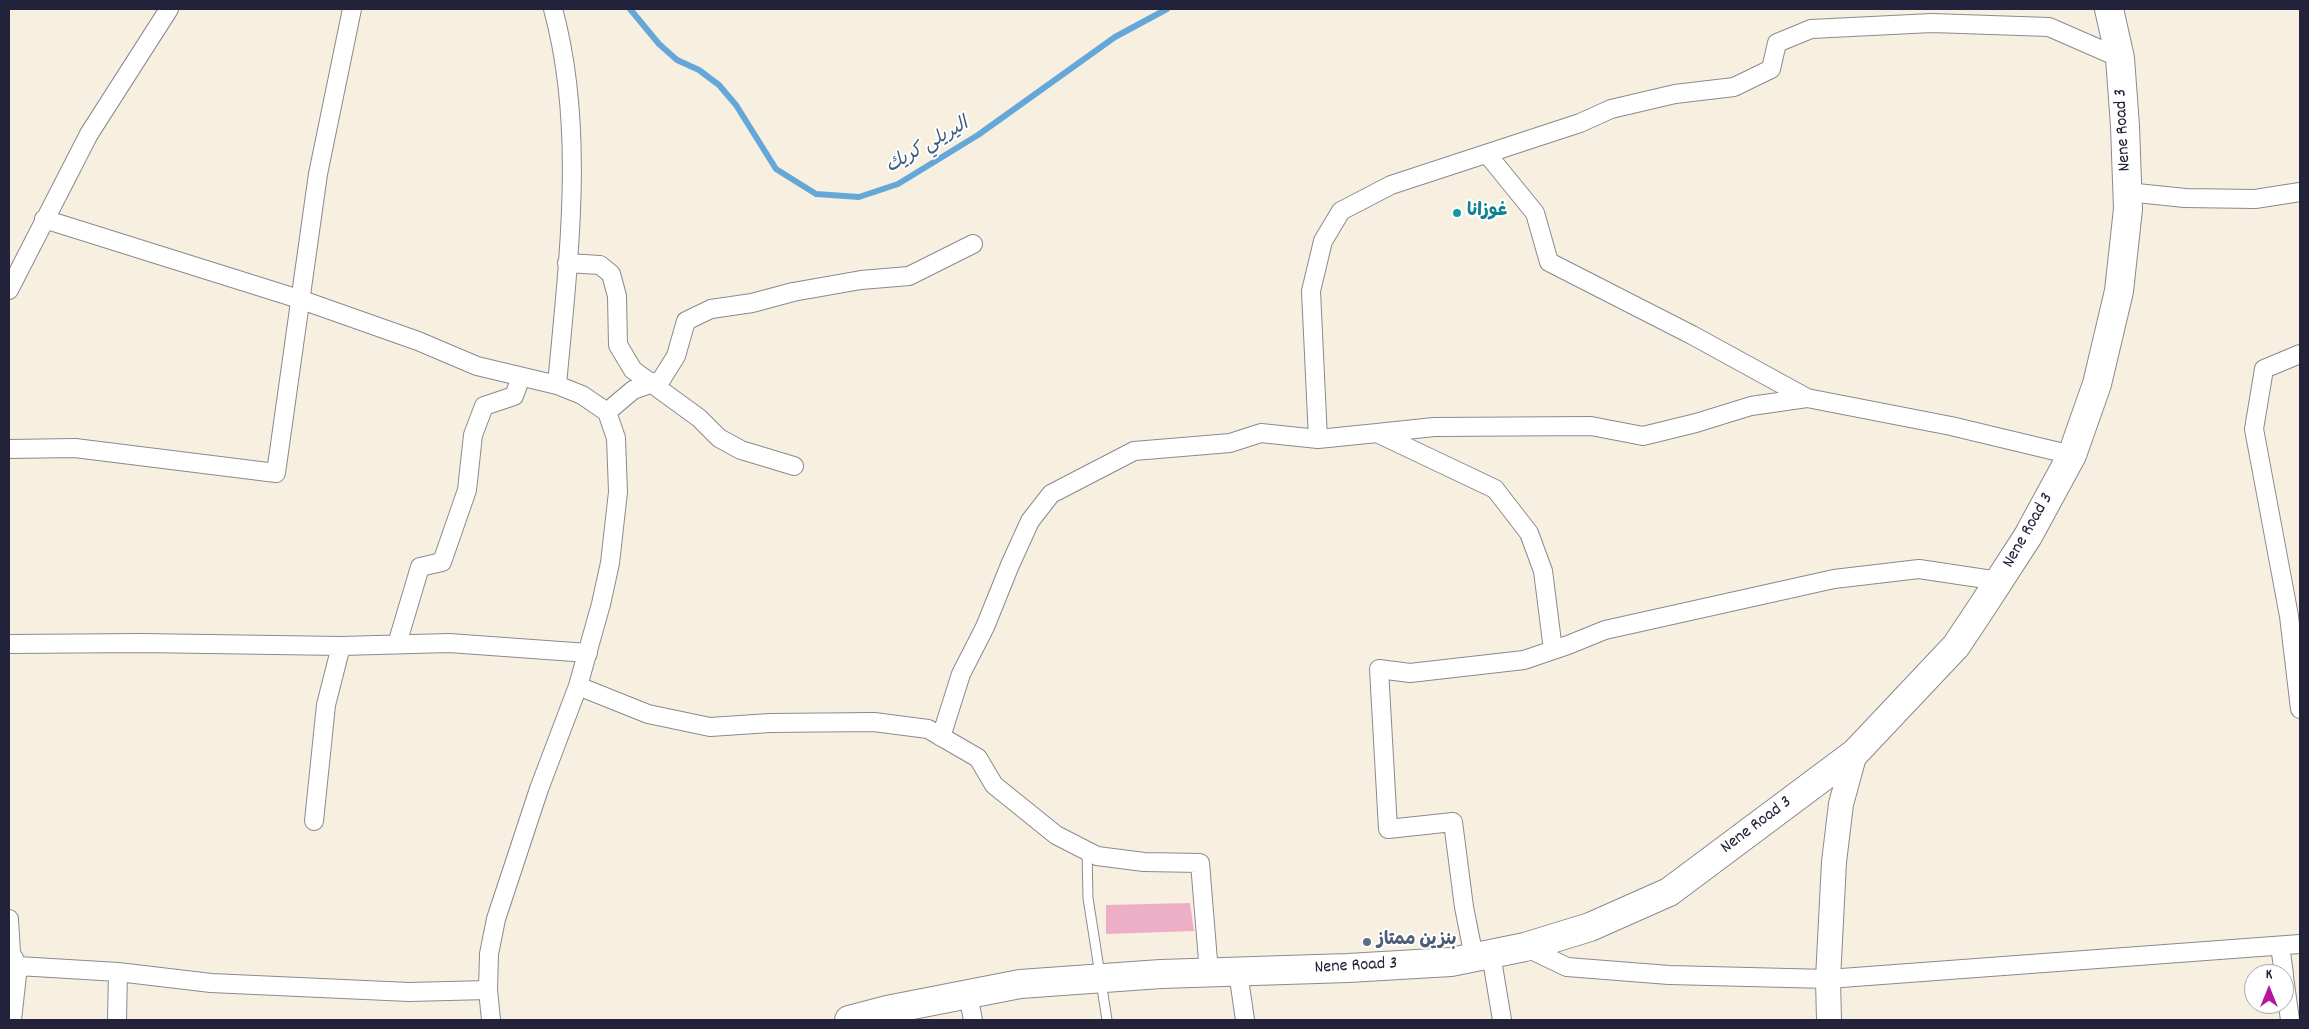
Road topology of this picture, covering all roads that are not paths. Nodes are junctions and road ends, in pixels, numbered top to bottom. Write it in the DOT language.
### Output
graph roads {
  1 [pos="169,9"];
  2 [pos="352,9"];
  3 [pos="553,9"];
  4 [pos="2109,9"];
  5 [pos="2120,58"];
  6 [pos="1487,154"];
  7 [pos="2127,192"];
  8 [pos="2300,192"];
  9 [pos="44,219"];
  10 [pos="973,244"];
  11 [pos="567,263"];
  12 [pos="9,290"];
  13 [pos="299,299"];
  14 [pos="2300,354"];
  15 [pos="521,377"];
  16 [pos="651,384"];
  17 [pos="557,386"];
  18 [pos="1807,398"];
  19 [pos="607,412"];
  20 [pos="1377,432"];
  21 [pos="1318,439"];
  22 [pos="9,449"];
  23 [pos="2072,455"];
  24 [pos="794,466"];
  25 [pos="1999,581"];
  26 [pos="9,644"];
  27 [pos="397,644"];
  28 [pos="341,646"];
  29 [pos="1553,650"];
  30 [pos="588,652"];
  31 [pos="578,686"];
  32 [pos="2300,709"];
  33 [pos="941,737"];
  34 [pos="1855,753"];
  35 [pos="314,821"];
  36 [pos="1087,851"];
  37 [pos="9,919"];
  38 [pos="2300,944"];
  39 [pos="2280,946"];
  40 [pos="1525,947"];
  41 [pos="1482,955"];
  42 [pos="2282,964"];
  43 [pos="18,966"];
  44 [pos="118,972"];
  45 [pos="1238,972"];
  46 [pos="1209,973"];
  47 [pos="1099,978"];
  48 [pos="1828,979"];
  49 [pos="488,990"];
  50 [pos="968,994"];
  51 [pos="12,1020"];
  52 [pos="117,1020"];
  53 [pos="491,1020"];
  54 [pos="848,1020"];
  55 [pos="973,1020"];
  56 [pos="1107,1020"];
  57 [pos="1245,1020"];
  58 [pos="1502,1020"];
  59 [pos="1829,1020"];
  1 -- 9 [label="street"];
  2 -- 13 [label="street"];
  3 -- 11 [label="street"];
  4 -- 5 [label="main road, Nene Road 3"];
  5 -- 6 [label="street"];
  5 -- 7 [label="main road, Nene Road 3"];
  6 -- 18 [label="street"];
  6 -- 21 [label="street"];
  7 -- 8 [label="street"];
  7 -- 23 [label="main road, Nene Road 3"];
  9 -- 12 [label="street"];
  9 -- 13 [label="street"];
  10 -- 16 [label="street"];
  11 -- 16 [label="street"];
  11 -- 17 [label="street"];
  13 -- 15 [label="street"];
  13 -- 22 [label="street"];
  14 -- 32 [label="street"];
  15 -- 17 [label="street"];
  15 -- 27 [label="street"];
  16 -- 19 [label="street"];
  16 -- 24 [label="street"];
  17 -- 19 [label="street"];
  18 -- 20 [label="street"];
  18 -- 23 [label="street"];
  19 -- 30 [label="street"];
  20 -- 21 [label="street"];
  20 -- 29 [label="street"];
  21 -- 33 [label="street"];
  23 -- 25 [label="main road, Nene Road 3"];
  25 -- 29 [label="street"];
  25 -- 34 [label="main road, Nene Road 3"];
  26 -- 28 [label="street"];
  27 -- 28 [label="street"];
  27 -- 30 [label="street"];
  28 -- 35 [label="street"];
  29 -- 41 [label="street"];
  30 -- 31 [label="street"];
  31 -- 33 [label="street"];
  31 -- 49 [label="street"];
  33 -- 36 [label="street"];
  34 -- 40 [label="main road, Nene Road 3"];
  34 -- 48 [label="street"];
  36 -- 46 [label="street"];
  36 -- 47 [label="lane"];
  37 -- 43 [label="street"];
  38 -- 39 [label="street"];
  39 -- 42 [label="street"];
  39 -- 48 [label="street"];
  40 -- 41 [label="main road, Nene Road 3"];
  40 -- 48 [label="street"];
  41 -- 45 [label="main road, Nene Road 3"];
  41 -- 58 [label="street"];
  43 -- 44 [label="street"];
  43 -- 51 [label="street"];
  44 -- 49 [label="street"];
  44 -- 52 [label="street"];
  45 -- 46 [label="main road, Nene Road 3"];
  45 -- 57 [label="street"];
  46 -- 47 [label="main road, Nene Road 3"];
  47 -- 50 [label="main road, Nene Road 3"];
  47 -- 56 [label="lane"];
  48 -- 59 [label="street"];
  49 -- 53 [label="street"];
  50 -- 54 [label="main road, Nene Road 3"];
  50 -- 55 [label="street"];
}
